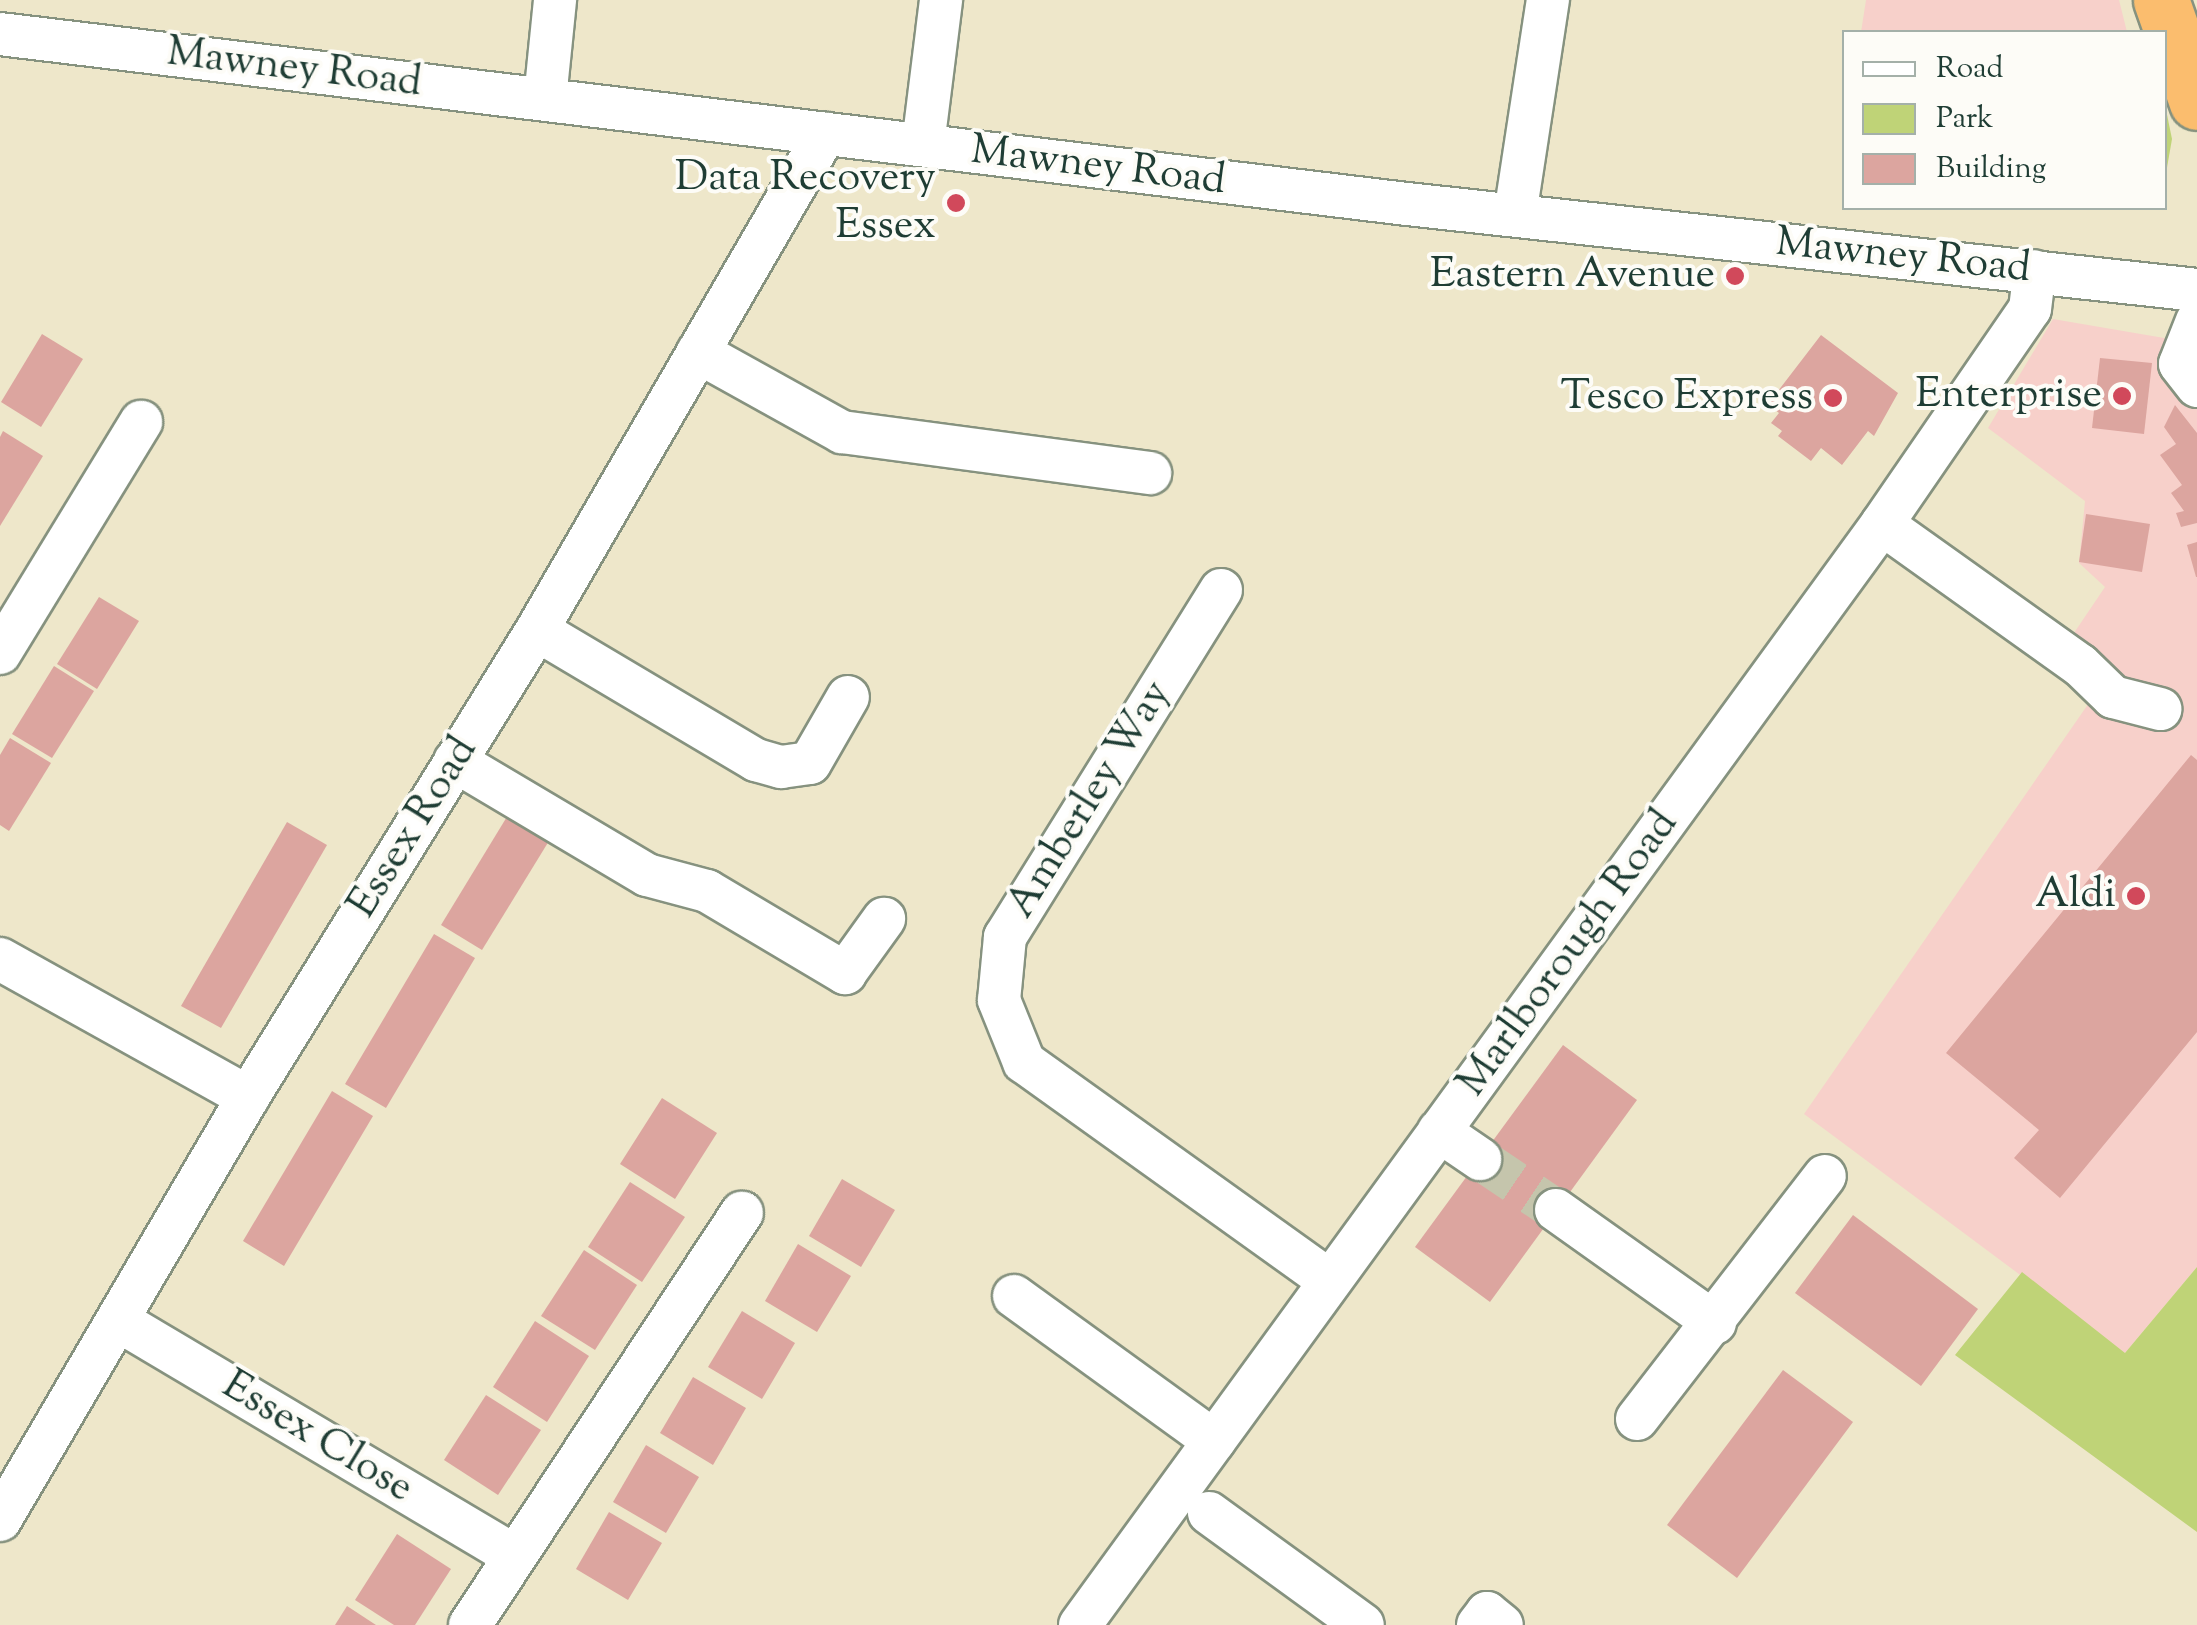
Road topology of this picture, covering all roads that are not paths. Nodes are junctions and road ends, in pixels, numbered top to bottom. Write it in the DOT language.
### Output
graph roads {
  1 [pos="555,0"];
  2 [pos="941,0"];
  3 [pos="1548,0"];
  4 [pos="2160,0"];
  5 [pos="0,34"];
  6 [pos="544,99"];
  7 [pos="2197,102"];
  8 [pos="826,134"];
  9 [pos="923,145"];
  10 [pos="1515,215"];
  11 [pos="2035,272"];
  12 [pos="2197,290"];
  13 [pos="2197,320"];
  14 [pos="698,352"];
  15 [pos="2197,386"];
  16 [pos="140,422"];
  17 [pos="1150,472"];
  18 [pos="1882,524"];
  19 [pos="1221,590"];
  20 [pos="536,630"];
  21 [pos="0,653"];
  22 [pos="848,697"];
  23 [pos="2160,709"];
  24 [pos="455,762"];
  25 [pos="884,919"];
  26 [pos="0,959"];
  27 [pos="248,1096"];
  28 [pos="1439,1131"];
  29 [pos="1480,1159"];
  30 [pos="1826,1176"];
  31 [pos="1556,1210"];
  32 [pos="742,1212"];
  33 [pos="1330,1281"];
  34 [pos="1014,1296"];
  35 [pos="119,1320"];
  36 [pos="1715,1322"];
  37 [pos="1637,1419"];
  38 [pos="1214,1440"];
  39 [pos="1209,1513"];
  40 [pos="0,1520"];
  41 [pos="514,1556"];
  42 [pos="470,1625"];
  43 [pos="1080,1625"];
  44 [pos="1364,1625"];
  1 -- 6 [label="street"];
  2 -- 9 [label="street"];
  3 -- 10 [label="street"];
  4 -- 7 [label="highway"];
  5 -- 6 [label="street, Mawney Road"];
  6 -- 8 [label="street, Mawney Road"];
  8 -- 9 [label="street, Mawney Road"];
  8 -- 14 [label="street, Essex Road"];
  9 -- 10 [label="street, Mawney Road"];
  10 -- 11 [label="street, Mawney Road"];
  11 -- 12 [label="street, Mawney Road"];
  11 -- 18 [label="street, Marlborough Road"];
  13 -- 15 [label="street"];
  14 -- 17 [label="street"];
  14 -- 20 [label="street, Essex Road"];
  16 -- 21 [label="street"];
  18 -- 23 [label="street"];
  18 -- 28 [label="street, Marlborough Road"];
  19 -- 33 [label="street, Amberley Way"];
  20 -- 22 [label="street"];
  20 -- 24 [label="street, Essex Road"];
  24 -- 25 [label="street"];
  24 -- 27 [label="street, Essex Road"];
  26 -- 27 [label="street"];
  27 -- 35 [label="street, Essex Road"];
  28 -- 29 [label="street"];
  28 -- 33 [label="street, Marlborough Road"];
  30 -- 36 [label="street"];
  31 -- 36 [label="street"];
  32 -- 41 [label="street"];
  33 -- 38 [label="street, Marlborough Road"];
  34 -- 38 [label="street"];
  35 -- 40 [label="street, Essex Road"];
  35 -- 41 [label="street, Essex Close"];
  36 -- 37 [label="street"];
  38 -- 43 [label="street, Marlborough Road"];
  39 -- 44 [label="street"];
  41 -- 42 [label="street"];
}
